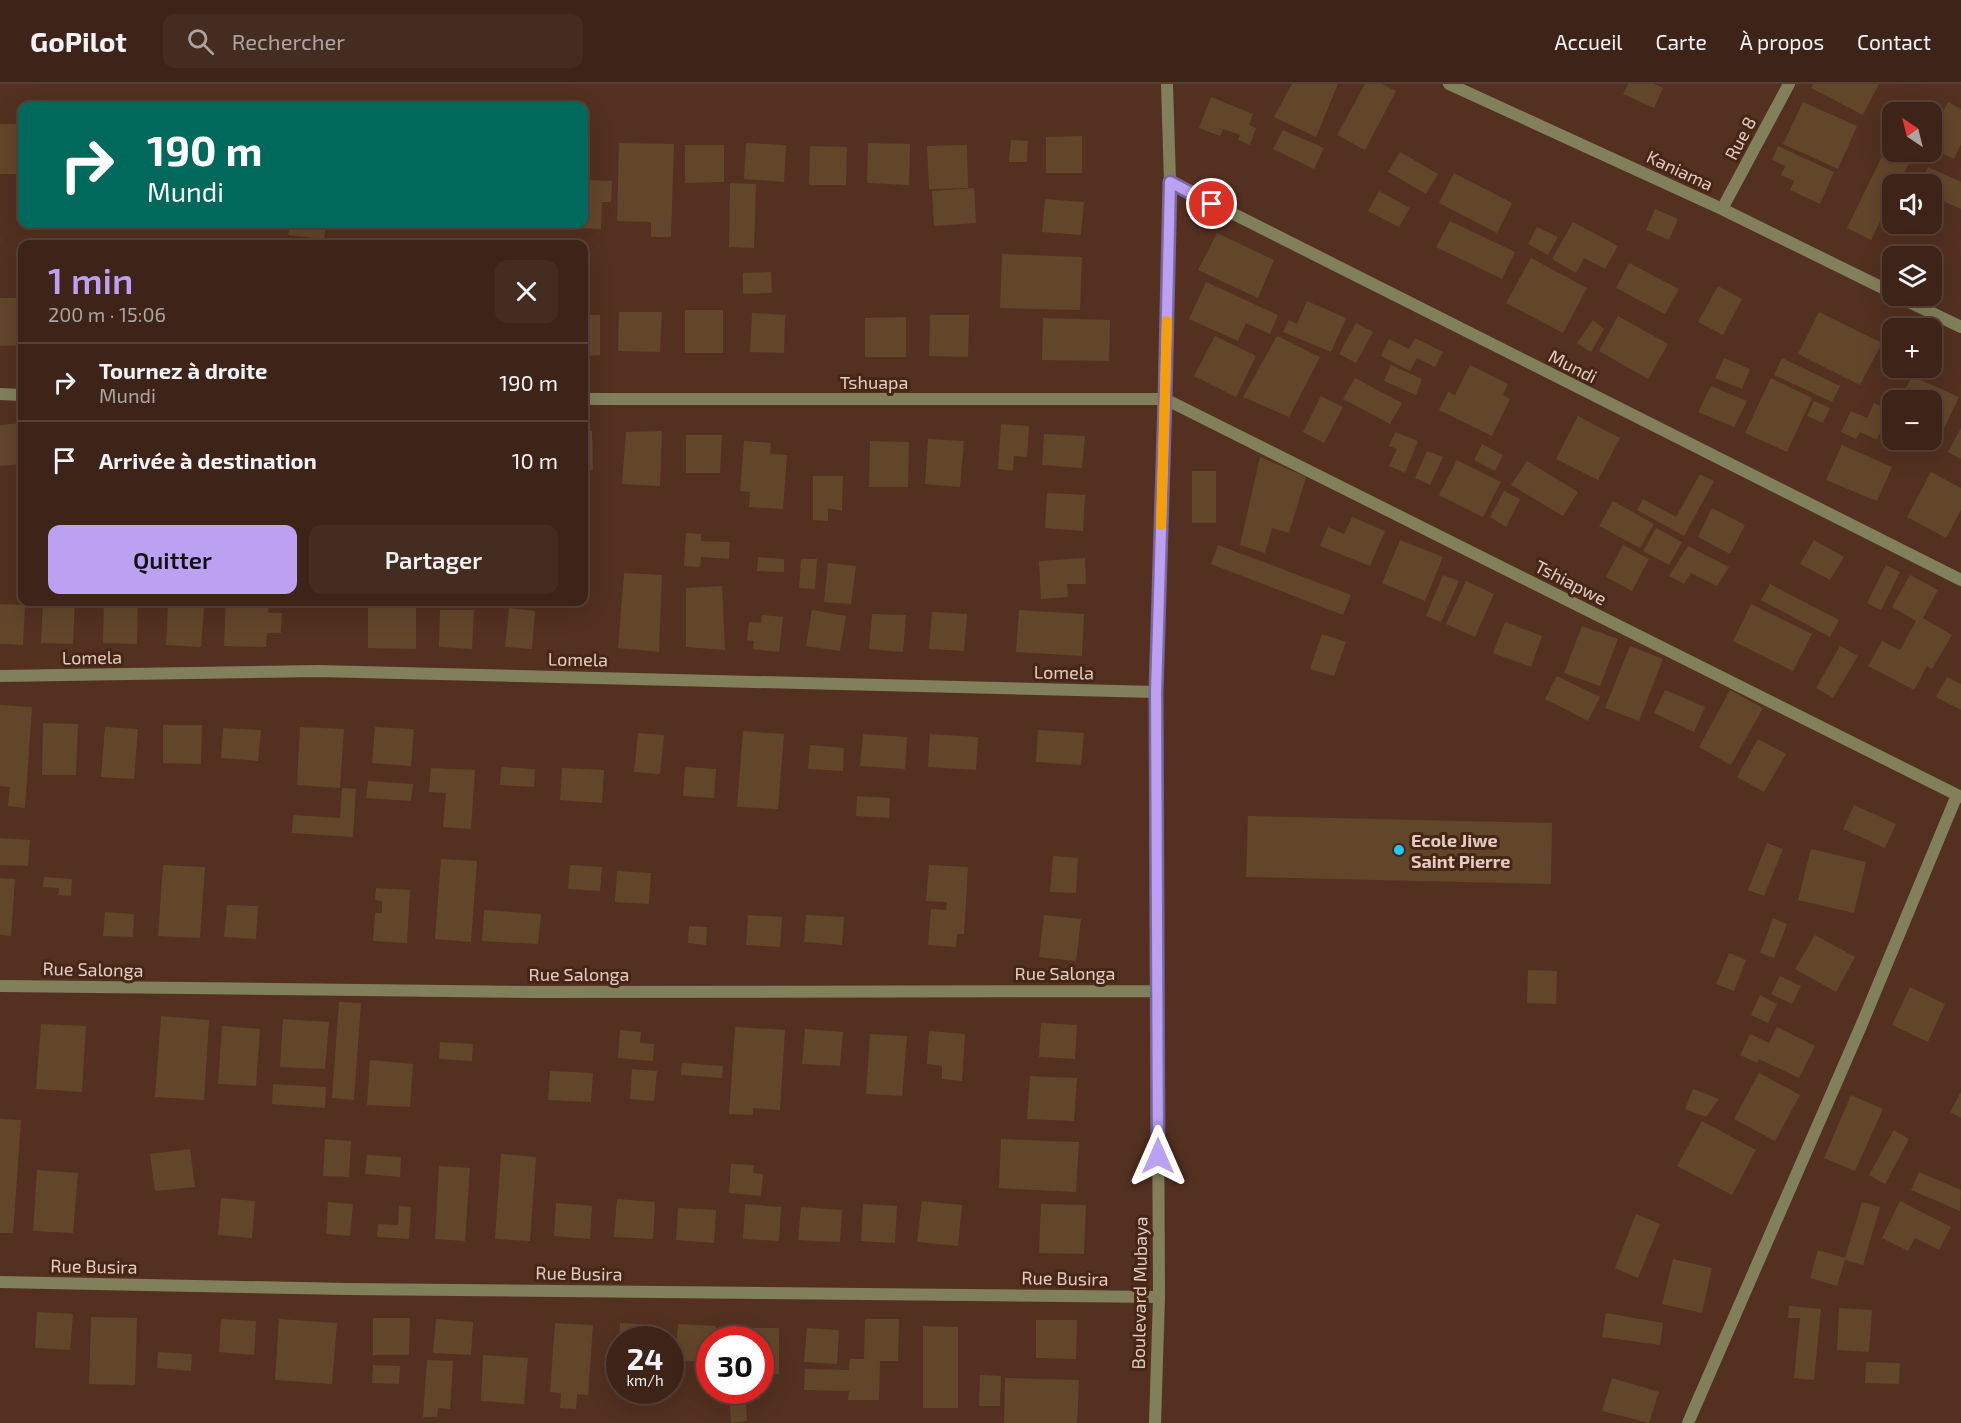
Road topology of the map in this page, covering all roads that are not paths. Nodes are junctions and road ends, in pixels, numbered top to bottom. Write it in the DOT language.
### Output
graph roads {
  1 [pos="1167,84"];
  2 [pos="1451,84"];
  3 [pos="1790,84"];
  4 [pos="1170,182"];
  5 [pos="1722,209"];
  6 [pos="1882,288"];
  7 [pos="1918,306"];
  8 [pos="1961,327"];
  9 [pos="0,394"];
  10 [pos="18,394"];
  11 [pos="588,399"];
  12 [pos="1165,399"];
  13 [pos="1961,580"];
  14 [pos="0,676"];
  15 [pos="1156,692"];
  16 [pos="1959,796"];
  17 [pos="0,986"];
  18 [pos="1158,991"];
  19 [pos="0,1282"];
  20 [pos="1159,1297"];
  21 [pos="1155,1423"];
  22 [pos="1688,1423"];
  1 -- 4 [label="street, Boulevard Mubaya"];
  2 -- 5 [label="street, Kaniama"];
  3 -- 5 [label="street, Rue 8"];
  4 -- 12 [label="street, Boulevard Mubaya"];
  4 -- 13 [label="street, Mundi"];
  5 -- 6 [label="street, Kaniama"];
  7 -- 8 [label="street"];
  9 -- 10 [label="street"];
  11 -- 12 [label="street, Tshuapa"];
  12 -- 15 [label="street, Boulevard Mubaya"];
  12 -- 16 [label="street, Tshiapwe"];
  14 -- 15 [label="street, Lomela"];
  15 -- 18 [label="street, Boulevard Mubaya"];
  16 -- 22 [label="street"];
  17 -- 18 [label="street, Rue Salonga"];
  18 -- 20 [label="street, Boulevard Mubaya"];
  19 -- 20 [label="street, Rue Busira"];
  20 -- 21 [label="street, Boulevard Mubaya"];
}
